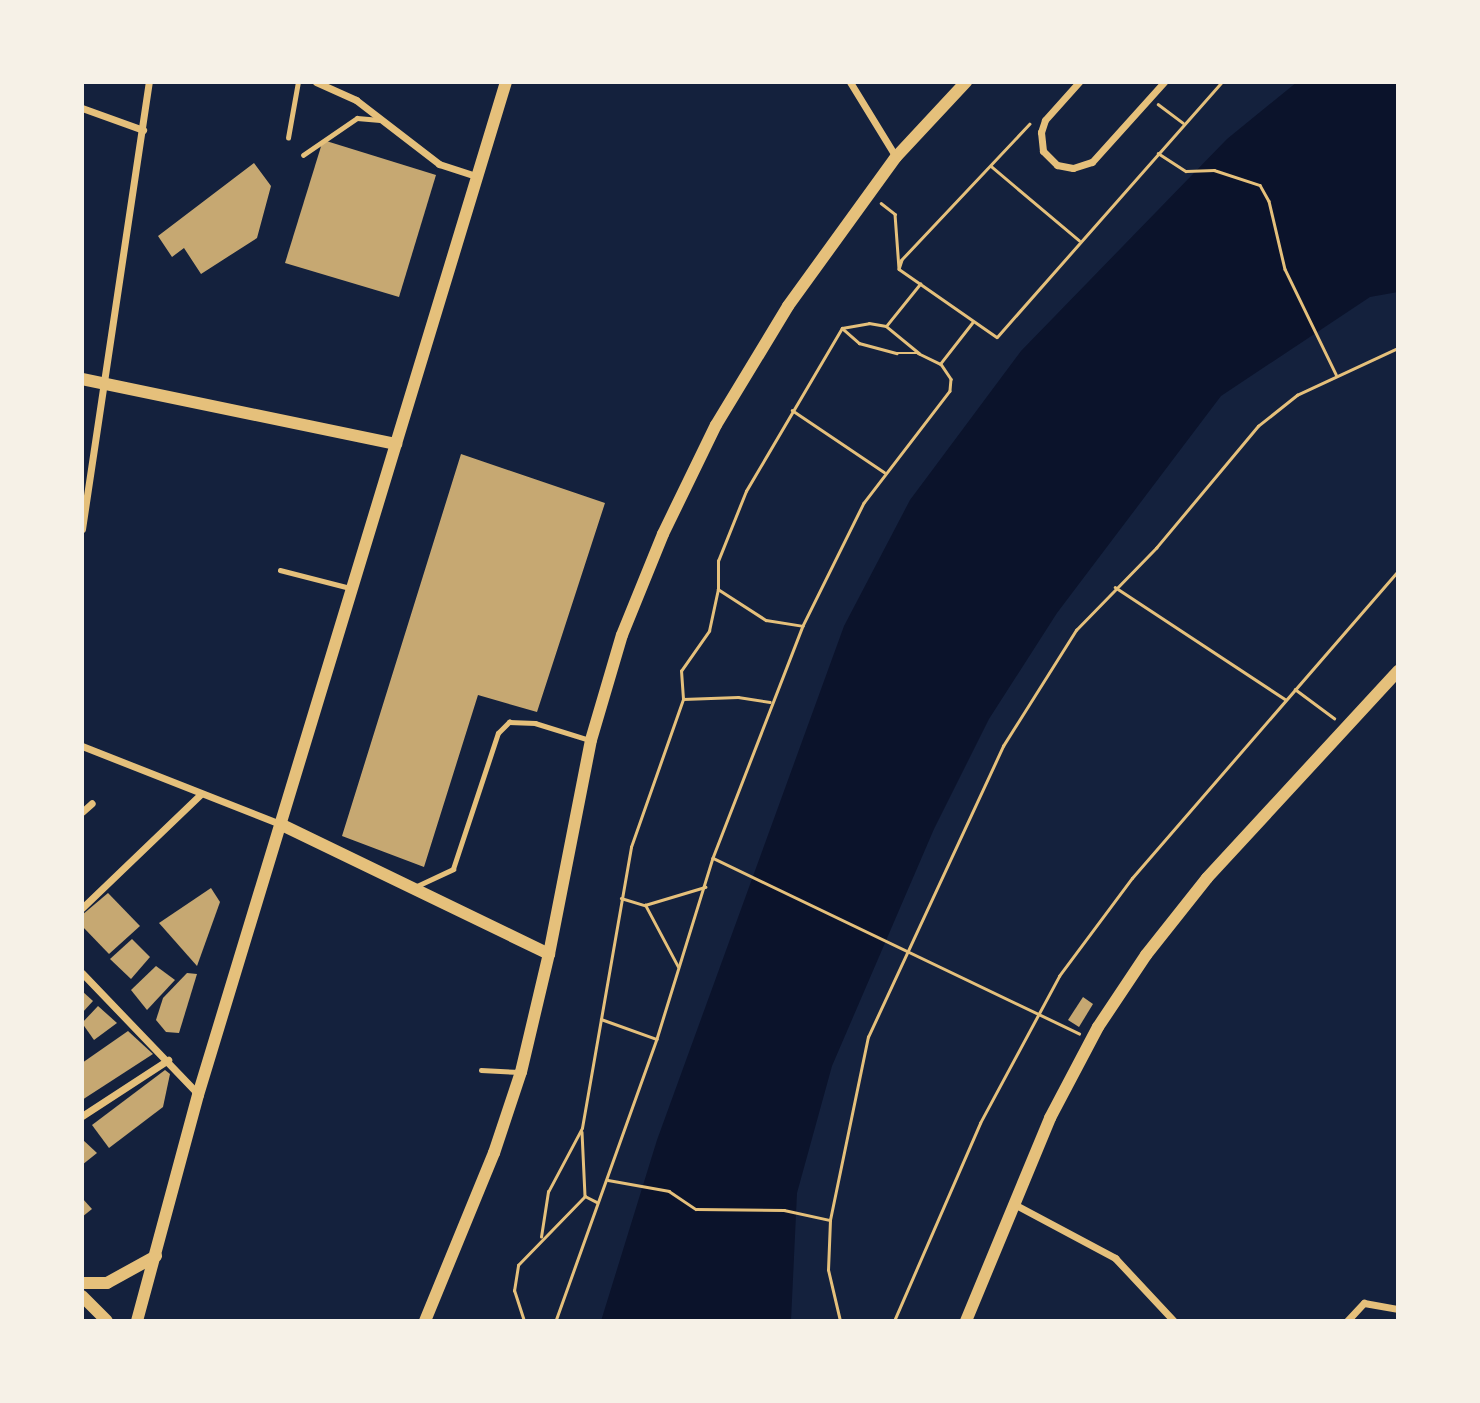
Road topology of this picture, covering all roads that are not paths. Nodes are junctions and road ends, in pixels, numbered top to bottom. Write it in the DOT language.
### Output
graph roads {
  1 [pos="149,82"];
  2 [pos="298,82"];
  3 [pos="317,82"];
  4 [pos="506,82"];
  5 [pos="850,82"];
  6 [pos="966,82"];
  7 [pos="1079,82"];
  8 [pos="1164,82"];
  9 [pos="82,108"];
  10 [pos="388,122"];
  11 [pos="143,130"];
  12 [pos="288,138"];
  13 [pos="303,155"];
  14 [pos="895,157"];
  15 [pos="475,176"];
  16 [pos="82,380"];
  17 [pos="107,384"];
  18 [pos="396,444"];
  19 [pos="86,483"];
  20 [pos="82,529"];
  21 [pos="280,570"];
  22 [pos="354,589"];
  23 [pos="1398,671"];
  24 [pos="590,740"];
  25 [pos="82,746"];
  26 [pos="201,794"];
  27 [pos="92,803"];
  28 [pos="82,812"];
  29 [pos="280,824"];
  30 [pos="413,887"];
  31 [pos="82,908"];
  32 [pos="549,954"];
  33 [pos="82,973"];
  34 [pos="168,1060"];
  35 [pos="481,1070"];
  36 [pos="521,1072"];
  37 [pos="198,1095"];
  38 [pos="82,1116"];
  39 [pos="1013,1204"];
  40 [pos="156,1256"];
  41 [pos="82,1283"];
  42 [pos="82,1296"];
  43 [pos="1398,1309"];
  44 [pos="107,1321"];
  45 [pos="137,1321"];
  46 [pos="425,1321"];
  47 [pos="966,1321"];
  48 [pos="1174,1321"];
  49 [pos="1347,1321"];
  1 -- 11 [label="street"];
  2 -- 12 [label="lane"];
  3 -- 10 [label="street"];
  4 -- 15 [label="street"];
  5 -- 14 [label="street"];
  6 -- 14 [label="street"];
  7 -- 8 [label="street"];
  9 -- 11 [label="street"];
  10 -- 13 [label="lane"];
  10 -- 15 [label="street"];
  11 -- 17 [label="street"];
  14 -- 24 [label="street"];
  15 -- 18 [label="street"];
  16 -- 17 [label="street"];
  17 -- 18 [label="street"];
  17 -- 19 [label="street"];
  18 -- 22 [label="street"];
  19 -- 20 [label="street"];
  21 -- 22 [label="lane"];
  22 -- 29 [label="street"];
  23 -- 39 [label="street"];
  24 -- 30 [label="lane"];
  24 -- 32 [label="street"];
  25 -- 26 [label="street"];
  26 -- 29 [label="street"];
  26 -- 31 [label="street"];
  27 -- 28 [label="street"];
  29 -- 30 [label="street"];
  29 -- 37 [label="street"];
  30 -- 32 [label="street"];
  32 -- 36 [label="street"];
  33 -- 34 [label="street"];
  34 -- 37 [label="street"];
  34 -- 38 [label="street"];
  35 -- 36 [label="lane"];
  36 -- 46 [label="street"];
  37 -- 40 [label="street"];
  39 -- 47 [label="street"];
  39 -- 48 [label="street"];
  40 -- 41 [label="street"];
  40 -- 45 [label="street"];
  42 -- 44 [label="street"];
  43 -- 49 [label="street"];
}
